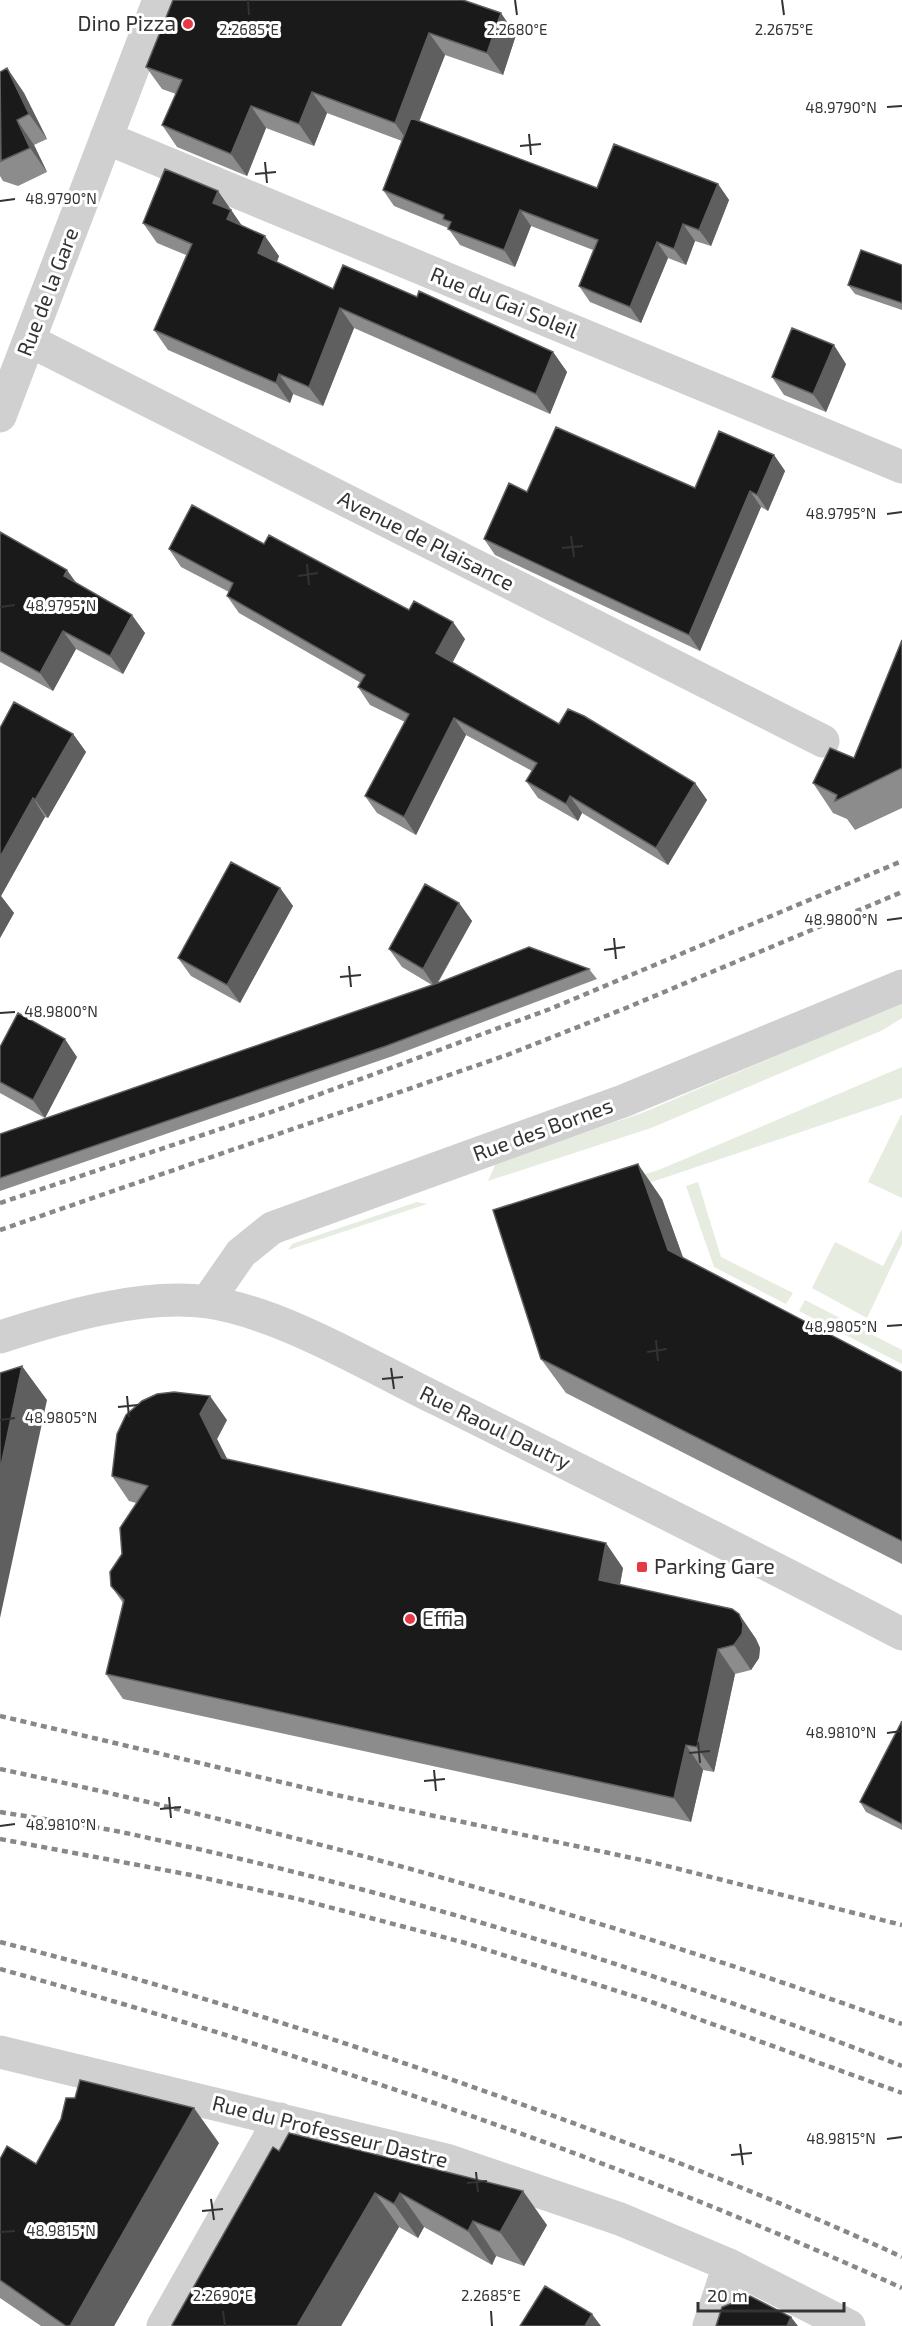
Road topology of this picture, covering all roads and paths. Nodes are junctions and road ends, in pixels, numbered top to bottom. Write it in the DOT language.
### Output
graph roads {
  1 [pos="159,0"];
  2 [pos="106,138"];
  3 [pos="30,341"];
  4 [pos="0,416"];
  5 [pos="902,467"];
  6 [pos="823,741"];
  7 [pos="902,986"];
  8 [pos="207,1302"];
  9 [pos="0,1337"];
  10 [pos="902,1634"];
  11 [pos="0,2052"];
  12 [pos="280,2119"];
  13 [pos="729,2265"];
  14 [pos="163,2326"];
  15 [pos="709,2326"];
  16 [pos="849,2326"];
  1 -- 2 [label="street, Rue de la Gare"];
  2 -- 3 [label="street, Rue de la Gare"];
  2 -- 5 [label="street, Rue du Gai Soleil"];
  3 -- 4 [label="street, Rue de la Gare"];
  3 -- 6 [label="street, Avenue de Plaisance"];
  7 -- 8 [label="street, Rue des Bornes"];
  8 -- 9 [label="street, Rue Raoul Dautry"];
  8 -- 10 [label="street, Rue Raoul Dautry"];
  11 -- 12 [label="street, Rue du Professeur Dastre"];
  12 -- 13 [label="street, Rue du Professeur Dastre"];
  12 -- 14 [label="street"];
  13 -- 15 [label="street"];
  13 -- 16 [label="street, Rue du Professeur Dastre"];
}
